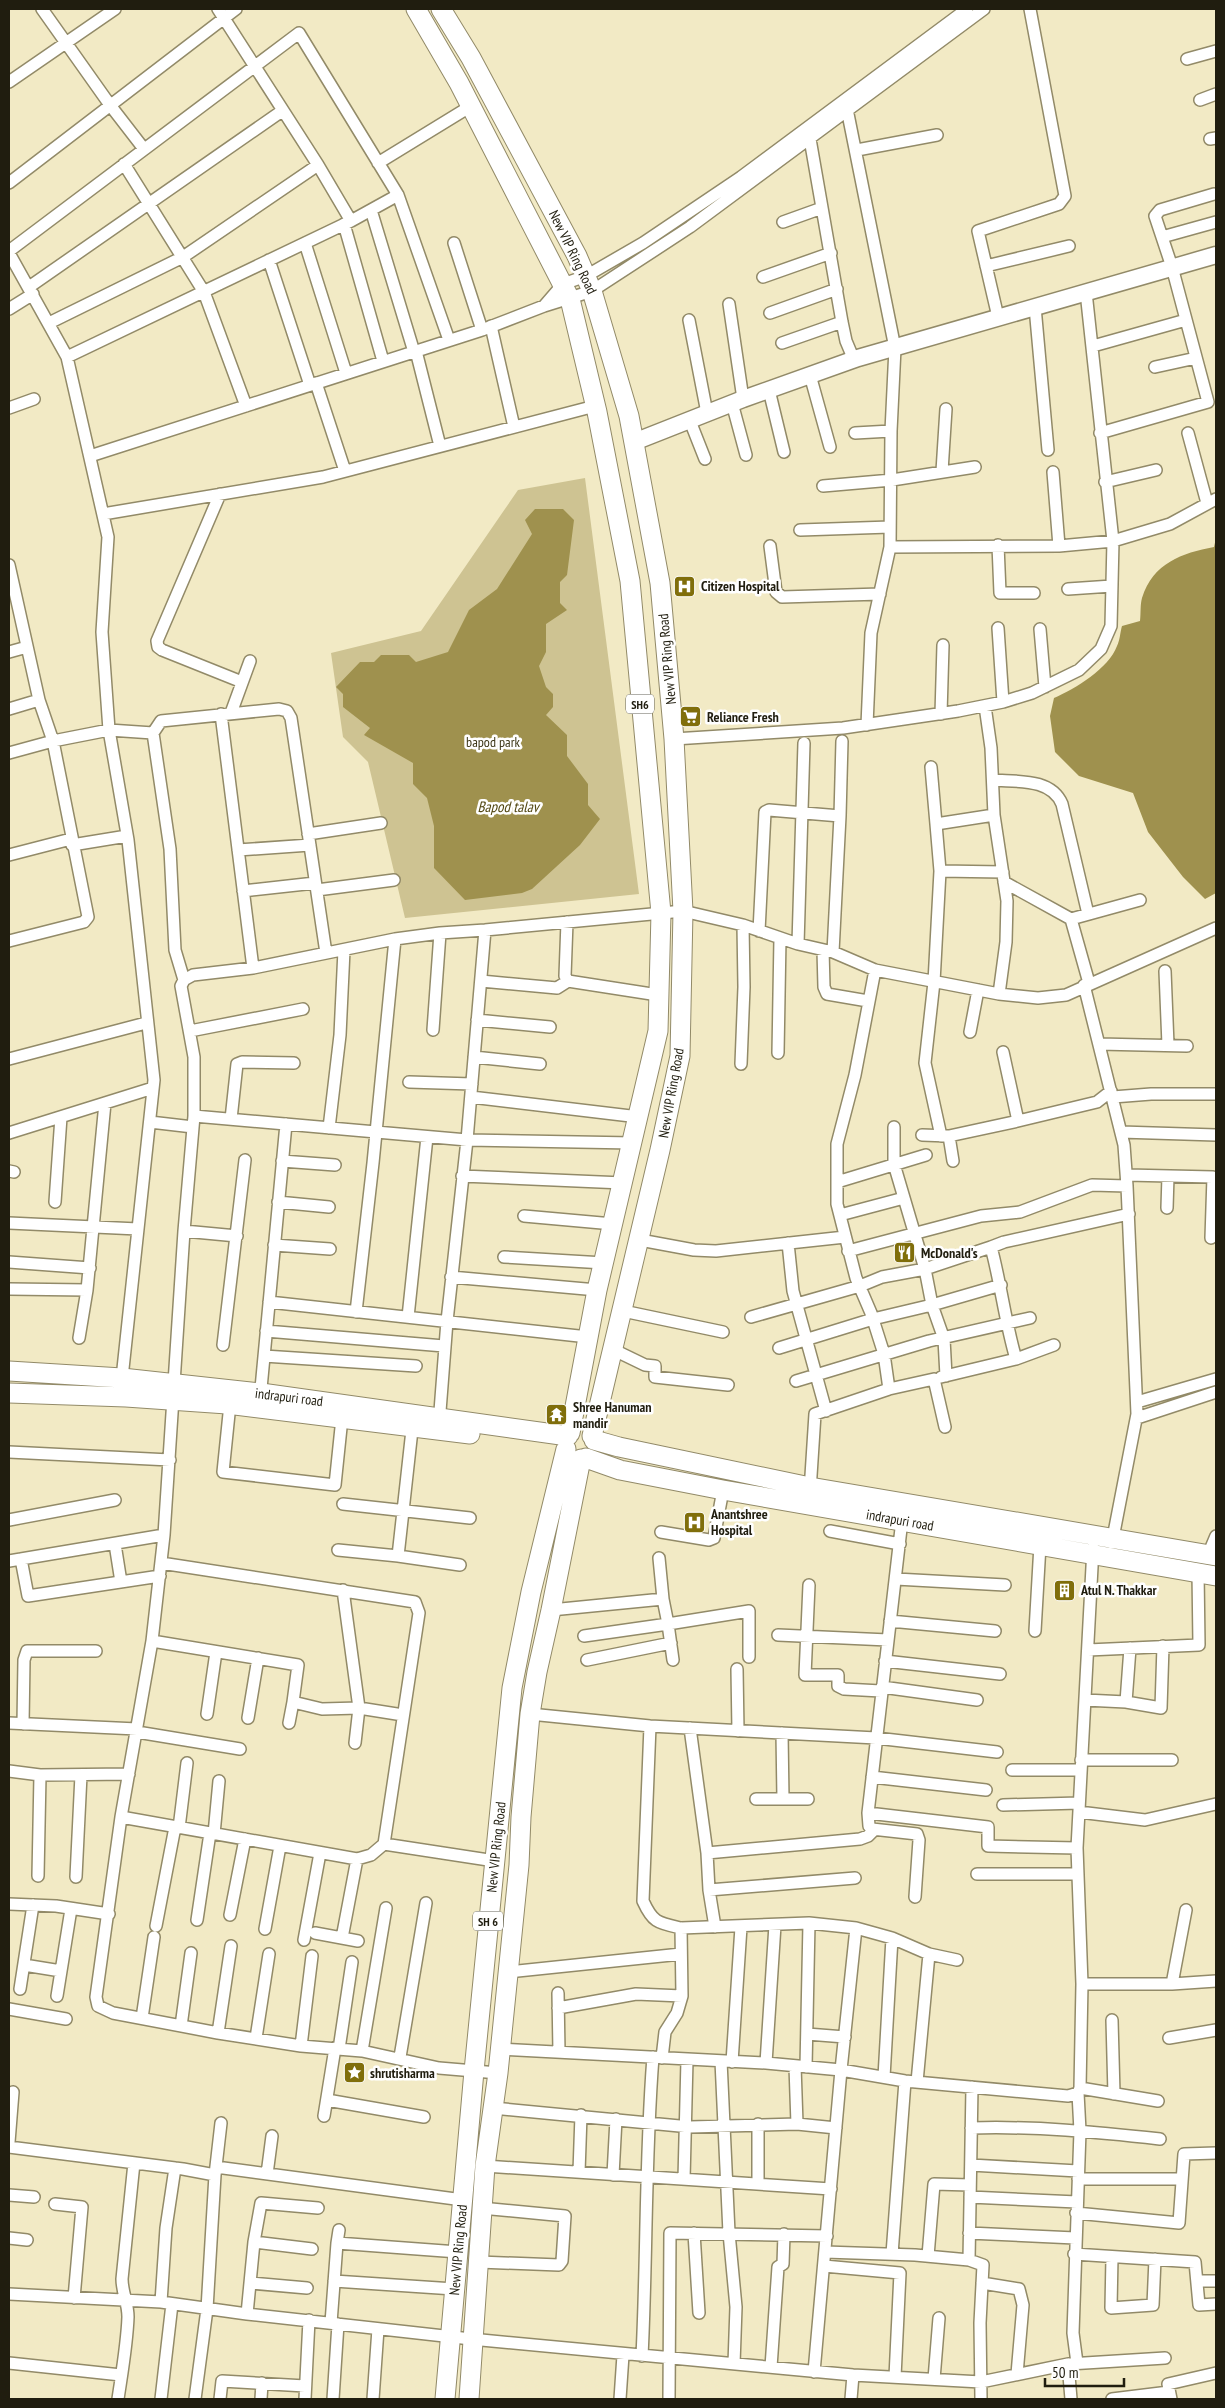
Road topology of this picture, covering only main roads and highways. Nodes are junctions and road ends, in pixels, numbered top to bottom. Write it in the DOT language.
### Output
graph roads {
  1 [pos="416,9"];
  2 [pos="441,9"];
  3 [pos="9,1371"];
  4 [pos="173,1392"];
  5 [pos="9,1393"];
  6 [pos="260,1400"];
  7 [pos="413,1421"];
  8 [pos="593,1438"];
  9 [pos="573,1447"];
  10 [pos="809,1496"];
  11 [pos="1212,1555"];
  12 [pos="1207,1574"];
  13 [pos="445,2399"];
  14 [pos="469,2399"];
  1 -- 9 [label="main road, New VIP Ring Road / SH6"];
  2 -- 8 [label="main road, New VIP Ring Road"];
  3 -- 4 [label="main road, indrapuri road"];
  4 -- 5 [label="main road, indrapuri road"];
  4 -- 6 [label="main road, indrapuri road"];
  4 -- 6 [label="main road, indrapuri road"];
  6 -- 7 [label="main road, indrapuri road"];
  6 -- 7 [label="main road, indrapuri road"];
  7 -- 9 [label="main road, indrapuri road"];
  8 -- 9 [label="main road, New VIP Ring Road"];
  8 -- 9 [label="main road, indrapuri road"];
  8 -- 10 [label="main road, indrapuri road"];
  9 -- 10 [label="main road, indrapuri road"];
  9 -- 13 [label="main road, New VIP Ring Road / SH 6"];
  9 -- 14 [label="main road, New VIP Ring Road / SH 6"];
  10 -- 11 [label="main road, indrapuri road"];
  10 -- 12 [label="main road, indrapuri road"];
}
